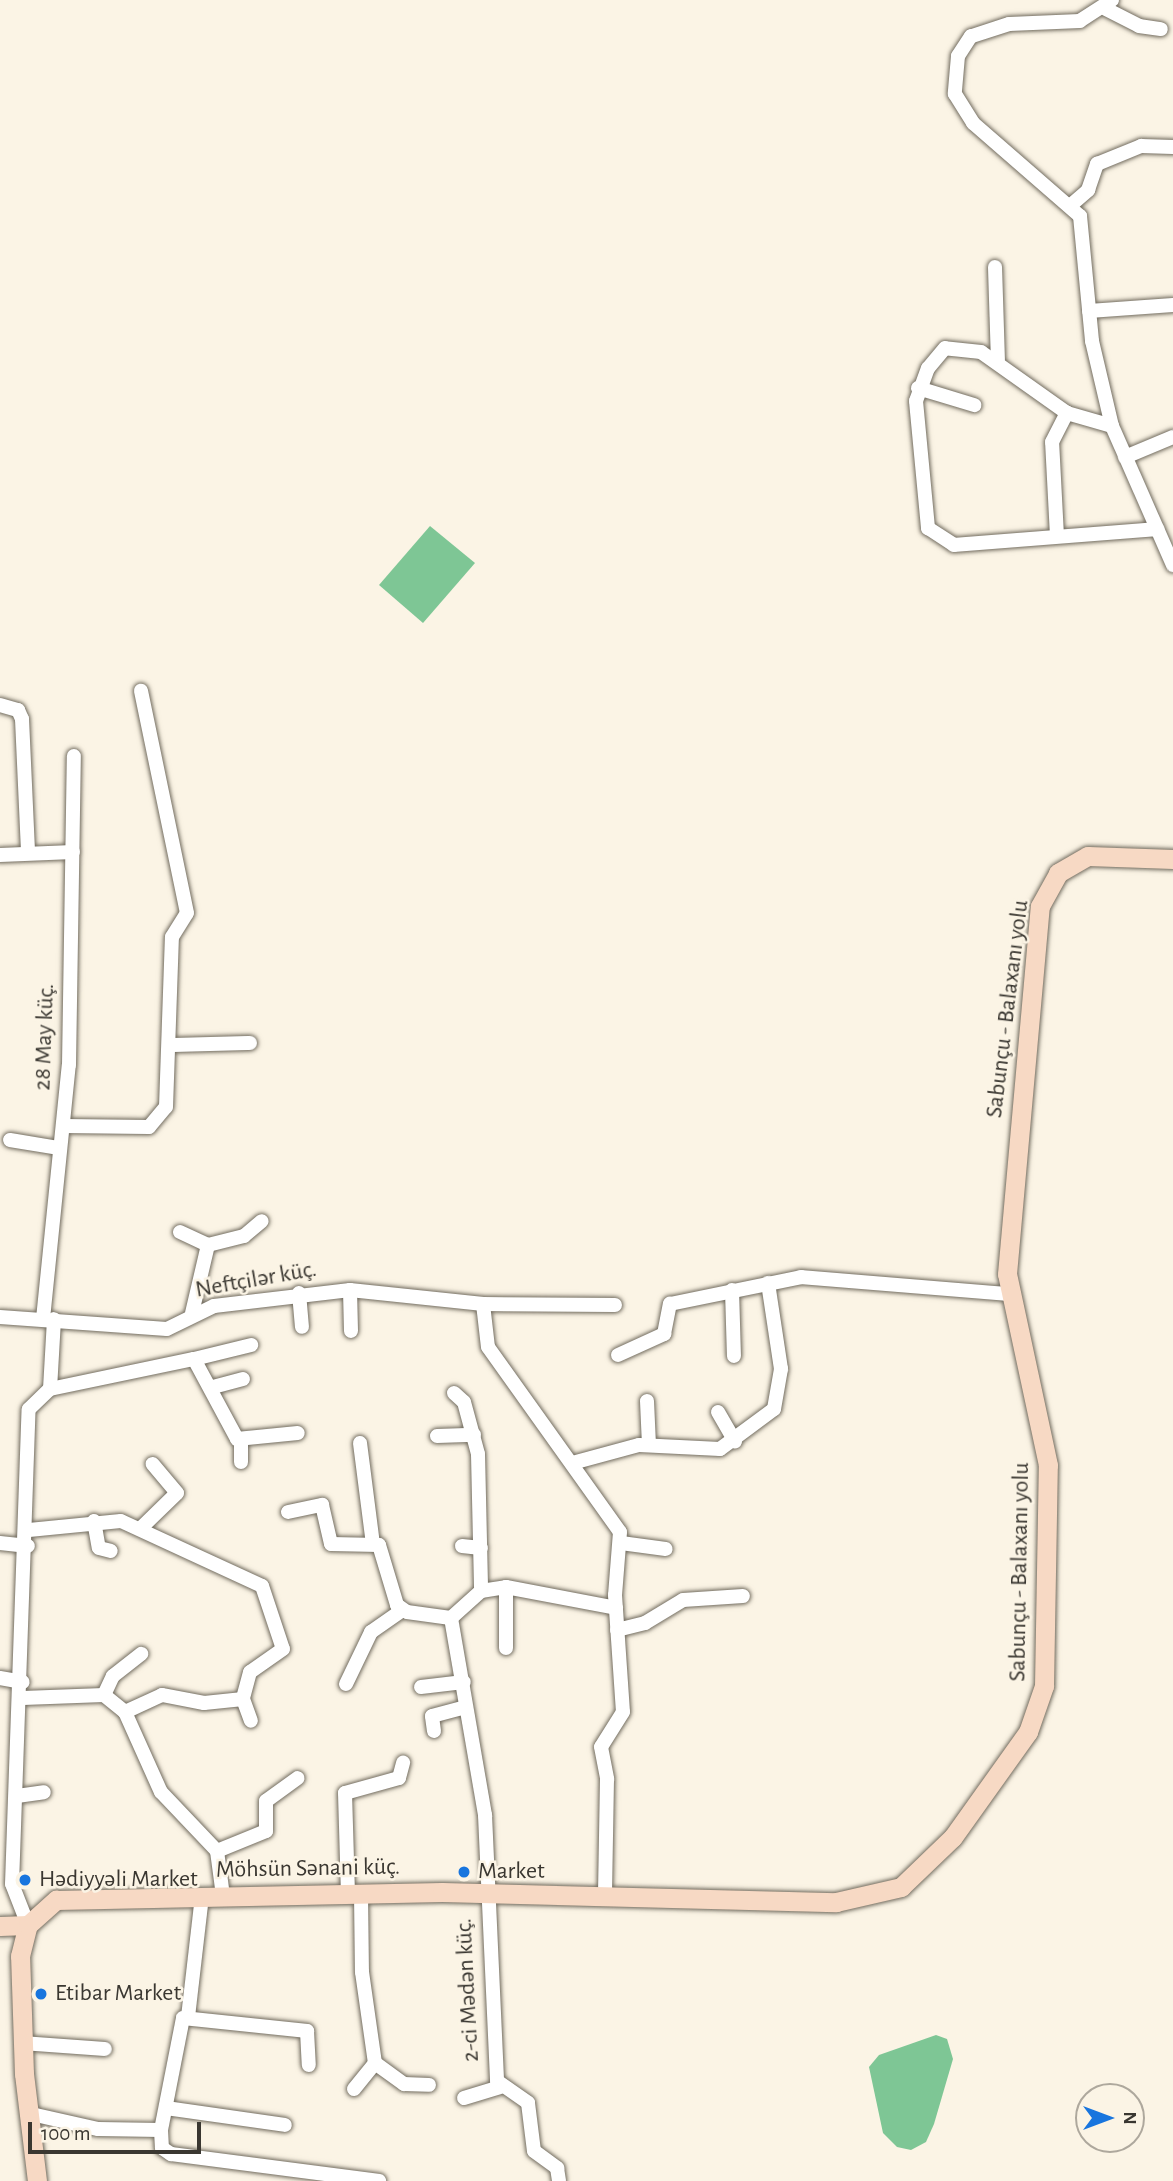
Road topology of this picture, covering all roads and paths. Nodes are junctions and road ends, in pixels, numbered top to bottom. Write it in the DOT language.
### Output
graph roads {
  1 [pos="1109,4"];
  2 [pos="1161,29"];
  3 [pos="1173,147"];
  4 [pos="1072,205"];
  5 [pos="995,267"];
  6 [pos="1173,305"];
  7 [pos="1090,311"];
  8 [pos="998,360"];
  9 [pos="918,388"];
  10 [pos="974,405"];
  11 [pos="1067,413"];
  12 [pos="1112,426"];
  13 [pos="1173,437"];
  14 [pos="1125,457"];
  15 [pos="1157,529"];
  16 [pos="1057,536"];
  17 [pos="1173,565"];
  18 [pos="141,691"];
  19 [pos="0,705"];
  20 [pos="74,755"];
  21 [pos="73,852"];
  22 [pos="28,853"];
  23 [pos="0,855"];
  24 [pos="1173,859"];
  25 [pos="250,1044"];
  26 [pos="171,1045"];
  27 [pos="63,1126"];
  28 [pos="10,1140"];
  29 [pos="59,1148"];
  30 [pos="262,1221"];
  31 [pos="180,1232"];
  32 [pos="208,1245"];
  33 [pos="768,1283"];
  34 [pos="350,1290"];
  35 [pos="732,1290"];
  36 [pos="299,1293"];
  37 [pos="1008,1294"];
  38 [pos="483,1304"];
  39 [pos="615,1305"];
  40 [pos="191,1313"];
  41 [pos="0,1317"];
  42 [pos="48,1319"];
  43 [pos="302,1327"];
  44 [pos="351,1331"];
  45 [pos="251,1345"];
  46 [pos="618,1355"];
  47 [pos="734,1356"];
  48 [pos="194,1359"];
  49 [pos="243,1379"];
  50 [pos="213,1387"];
  51 [pos="50,1389"];
  52 [pos="454,1393"];
  53 [pos="647,1401"];
  54 [pos="718,1412"];
  55 [pos="298,1433"];
  56 [pos="474,1435"];
  57 [pos="438,1436"];
  58 [pos="241,1440"];
  59 [pos="735,1441"];
  60 [pos="360,1443"];
  61 [pos="649,1445"];
  62 [pos="240,1462"];
  63 [pos="576,1462"];
  64 [pos="153,1464"];
  65 [pos="288,1512"];
  66 [pos="94,1521"];
  67 [pos="141,1528"];
  68 [pos="29,1530"];
  69 [pos="0,1543"];
  70 [pos="373,1544"];
  71 [pos="621,1544"];
  72 [pos="28,1546"];
  73 [pos="462,1546"];
  74 [pos="481,1548"];
  75 [pos="666,1549"];
  76 [pos="111,1551"];
  77 [pos="506,1587"];
  78 [pos="481,1591"];
  79 [pos="743,1596"];
  80 [pos="616,1608"];
  81 [pos="401,1610"];
  82 [pos="451,1618"];
  83 [pos="617,1630"];
  84 [pos="506,1648"];
  85 [pos="141,1654"];
  86 [pos="0,1678"];
  87 [pos="23,1682"];
  88 [pos="464,1682"];
  89 [pos="346,1684"];
  90 [pos="421,1687"];
  91 [pos="104,1695"];
  92 [pos="23,1698"];
  93 [pos="243,1699"];
  94 [pos="466,1707"];
  95 [pos="125,1712"];
  96 [pos="251,1721"];
  97 [pos="434,1731"];
  98 [pos="403,1763"];
  99 [pos="298,1778"];
  100 [pos="44,1792"];
  101 [pos="17,1796"];
  102 [pos="217,1851"];
  103 [pos="485,1892"];
  104 [pos="354,1894"];
  105 [pos="202,1896"];
  106 [pos="223,1896"];
  107 [pos="605,1899"];
  108 [pos="28,1925"];
  109 [pos="0,1926"];
  110 [pos="188,2017"];
  111 [pos="22,2043"];
  112 [pos="105,2049"];
  113 [pos="375,2063"];
  114 [pos="309,2065"];
  115 [pos="429,2085"];
  116 [pos="499,2087"];
  117 [pos="354,2089"];
  118 [pos="464,2098"];
  119 [pos="166,2108"];
  120 [pos="27,2113"];
  121 [pos="285,2125"];
  122 [pos="161,2130"];
  123 [pos="37,2181"];
  124 [pos="379,2181"];
  125 [pos="559,2181"];
  1 -- 2 [label="street"];
  1 -- 4 [label="street"];
  3 -- 4 [label="street"];
  4 -- 7 [label="street"];
  5 -- 8 [label="street"];
  6 -- 7 [label="street"];
  7 -- 12 [label="street"];
  8 -- 9 [label="street"];
  8 -- 11 [label="street"];
  9 -- 10 [label="street"];
  9 -- 16 [label="street"];
  11 -- 12 [label="street"];
  11 -- 16 [label="street"];
  12 -- 14 [label="street"];
  13 -- 14 [label="street"];
  14 -- 15 [label="street"];
  15 -- 16 [label="street"];
  15 -- 17 [label="street"];
  18 -- 26 [label="street"];
  19 -- 22 [label="street"];
  20 -- 21 [label="street, 28 May küç."];
  21 -- 22 [label="street"];
  21 -- 27 [label="street, 28 May küç."];
  22 -- 23 [label="street"];
  24 -- 37 [label="street, Sabunçu - Balaxanı yolu"];
  25 -- 26 [label="street"];
  26 -- 27 [label="street"];
  27 -- 29 [label="street, 28 May küç."];
  28 -- 29 [label="street"];
  29 -- 42 [label="street, 28 May küç."];
  30 -- 32 [label="street"];
  31 -- 32 [label="street"];
  32 -- 40 [label="street"];
  33 -- 35 [label="street"];
  33 -- 37 [label="street"];
  33 -- 59 [label="street"];
  34 -- 36 [label="street, Neftçilər küç."];
  34 -- 38 [label="street, Neftçilər küç."];
  34 -- 44 [label="street"];
  35 -- 46 [label="street"];
  35 -- 47 [label="street"];
  36 -- 40 [label="street, Neftçilər küç."];
  36 -- 43 [label="street"];
  37 -- 107 [label="street, Sabunçu - Balaxanı yolu"];
  38 -- 39 [label="street, Neftçilər küç."];
  38 -- 63 [label="street"];
  40 -- 42 [label="street, Neftçilər küç."];
  41 -- 42 [label="street, Neftçilər küç."];
  42 -- 51 [label="street, 28 May küç."];
  45 -- 48 [label="street"];
  48 -- 50 [label="street"];
  48 -- 51 [label="street"];
  49 -- 50 [label="street"];
  50 -- 58 [label="street"];
  51 -- 68 [label="street"];
  52 -- 56 [label="street"];
  53 -- 61 [label="street"];
  54 -- 59 [label="street"];
  55 -- 58 [label="street"];
  56 -- 57 [label="street"];
  56 -- 74 [label="street"];
  58 -- 62 [label="street"];
  59 -- 61 [label="street"];
  60 -- 70 [label="street"];
  61 -- 63 [label="street"];
  63 -- 71 [label="street"];
  64 -- 67 [label="street"];
  65 -- 70 [label="street"];
  66 -- 67 [label="street"];
  66 -- 68 [label="street"];
  66 -- 76 [label="street"];
  67 -- 93 [label="street"];
  68 -- 72 [label="street"];
  69 -- 72 [label="street"];
  70 -- 81 [label="street"];
  71 -- 75 [label="street"];
  71 -- 80 [label="street"];
  72 -- 87 [label="street"];
  73 -- 74 [label="street"];
  74 -- 78 [label="street"];
  77 -- 78 [label="street"];
  77 -- 80 [label="street"];
  77 -- 84 [label="street"];
  78 -- 82 [label="street"];
  79 -- 83 [label="street"];
  80 -- 83 [label="street"];
  81 -- 82 [label="street"];
  81 -- 89 [label="street"];
  82 -- 88 [label="street, 2-ci Mədən küç."];
  83 -- 107 [label="street"];
  85 -- 91 [label="street"];
  86 -- 87 [label="street"];
  87 -- 92 [label="street"];
  88 -- 90 [label="street"];
  88 -- 94 [label="street, 2-ci Mədən küç."];
  91 -- 92 [label="street"];
  91 -- 95 [label="street"];
  92 -- 101 [label="street"];
  93 -- 95 [label="street"];
  93 -- 96 [label="street"];
  94 -- 97 [label="street"];
  94 -- 103 [label="street, 2-ci Mədən küç."];
  95 -- 102 [label="street"];
  98 -- 104 [label="street"];
  99 -- 102 [label="street"];
  100 -- 101 [label="street"];
  101 -- 108 [label="street"];
  102 -- 106 [label="street"];
  103 -- 104 [label="street, Möhsün Sənani küç."];
  103 -- 107 [label="street, Möhsün Sənani küç."];
  103 -- 116 [label="street, 2-ci Mədən küç."];
  104 -- 106 [label="street, Möhsün Sənani küç."];
  104 -- 113 [label="street"];
  105 -- 106 [label="street, Möhsün Sənani küç."];
  105 -- 108 [label="street, Möhsün Sənani küç."];
  105 -- 110 [label="street"];
  108 -- 109 [label="street"];
  108 -- 111 [label="street"];
  110 -- 114 [label="street"];
  110 -- 119 [label="street"];
  111 -- 112 [label="street"];
  111 -- 120 [label="street"];
  113 -- 115 [label="street"];
  113 -- 117 [label="street"];
  116 -- 118 [label="street"];
  116 -- 125 [label="street, 2-ci Mədən küç."];
  119 -- 121 [label="street"];
  119 -- 122 [label="street"];
  120 -- 122 [label="street"];
  120 -- 123 [label="street"];
  122 -- 124 [label="street"];
}
